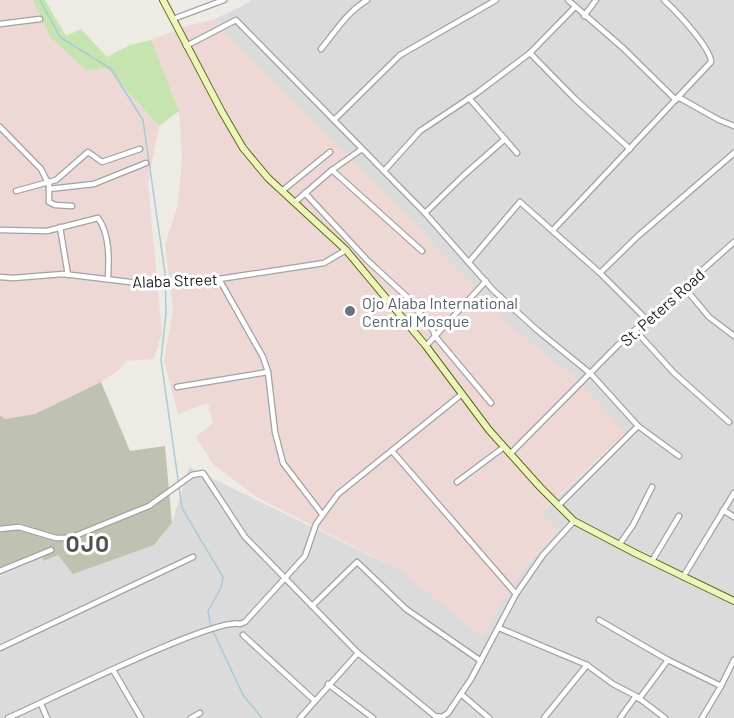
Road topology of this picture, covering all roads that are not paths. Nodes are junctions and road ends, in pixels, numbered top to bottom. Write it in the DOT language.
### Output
graph roads {
  1 [pos="163,0"];
  2 [pos="224,0"];
  3 [pos="367,0"];
  4 [pos="496,0"];
  5 [pos="568,0"];
  6 [pos="596,0"];
  7 [pos="664,0"];
  8 [pos="574,8"];
  9 [pos="584,16"];
  10 [pos="40,19"];
  11 [pos="174,21"];
  12 [pos="0,24"];
  13 [pos="186,46"];
  14 [pos="321,49"];
  15 [pos="530,53"];
  16 [pos="469,98"];
  17 [pos="677,99"];
  18 [pos="334,120"];
  19 [pos="734,126"];
  20 [pos="0,127"];
  21 [pos="505,139"];
  22 [pos="140,149"];
  23 [pos="362,149"];
  24 [pos="630,149"];
  25 [pos="330,152"];
  26 [pos="517,153"];
  27 [pos="734,153"];
  28 [pos="146,163"];
  29 [pos="332,170"];
  30 [pos="384,171"];
  31 [pos="48,186"];
  32 [pos="16,191"];
  33 [pos="282,191"];
  34 [pos="305,193"];
  35 [pos="295,202"];
  36 [pos="72,206"];
  37 [pos="425,213"];
  38 [pos="60,227"];
  39 [pos="0,230"];
  40 [pos="553,230"];
  41 [pos="733,246"];
  42 [pos="346,250"];
  43 [pos="422,251"];
  44 [pos="469,262"];
  45 [pos="600,273"];
  46 [pos="68,275"];
  47 [pos="0,277"];
  48 [pos="108,279"];
  49 [pos="219,279"];
  50 [pos="486,281"];
  51 [pos="684,287"];
  52 [pos="647,320"];
  53 [pos="634,330"];
  54 [pos="435,336"];
  55 [pos="734,336"];
  56 [pos="426,346"];
  57 [pos="268,372"];
  58 [pos="591,374"];
  59 [pos="177,387"];
  60 [pos="462,394"];
  61 [pos="491,403"];
  62 [pos="729,422"];
  63 [pos="638,426"];
  64 [pos="504,447"];
  65 [pos="392,451"];
  66 [pos="510,454"];
  67 [pos="679,456"];
  68 [pos="457,482"];
  69 [pos="652,486"];
  70 [pos="734,493"];
  71 [pos="558,506"];
  72 [pos="723,510"];
  73 [pos="321,514"];
  74 [pos="678,516"];
  75 [pos="734,517"];
  76 [pos="574,520"];
  77 [pos="0,529"];
  78 [pos="619,545"];
  79 [pos="51,550"];
  80 [pos="193,557"];
  81 [pos="652,561"];
  82 [pos="0,571"];
  83 [pos="683,577"];
  84 [pos="286,578"];
  85 [pos="516,594"];
  86 [pos="734,601"];
  87 [pos="312,606"];
  88 [pos="598,620"];
  89 [pos="499,628"];
  90 [pos="243,635"];
  91 [pos="0,648"];
  92 [pos="358,653"];
  93 [pos="668,660"];
  94 [pos="734,660"];
  95 [pos="481,661"];
  96 [pos="587,665"];
  97 [pos="114,670"];
  98 [pos="731,670"];
  99 [pos="328,684"];
  100 [pos="722,686"];
  101 [pos="461,694"];
  102 [pos="638,697"];
  103 [pos="315,701"];
  104 [pos="42,704"];
  105 [pos="200,713"];
  106 [pos="8,718"];
  107 [pos="47,718"];
  108 [pos="141,718"];
  109 [pos="191,718"];
  110 [pos="300,718"];
  111 [pos="373,718"];
  112 [pos="489,718"];
  113 [pos="544,718"];
  114 [pos="620,718"];
  115 [pos="665,718"];
  116 [pos="702,718"];
  1 -- 11 [label="main road"];
  2 -- 11 [label="street"];
  3 -- 14 [label="street"];
  4 -- 18 [label="street"];
  5 -- 8 [label="street"];
  6 -- 9 [label="street"];
  7 -- 17 [label="street"];
  8 -- 9 [label="street"];
  8 -- 15 [label="street"];
  9 -- 17 [label="street"];
  10 -- 12 [label="street"];
  11 -- 13 [label="main road"];
  13 -- 18 [label="street"];
  13 -- 33 [label="main road"];
  15 -- 16 [label="street"];
  15 -- 24 [label="street"];
  16 -- 21 [label="street"];
  16 -- 30 [label="street"];
  17 -- 19 [label="street"];
  17 -- 24 [label="street"];
  18 -- 23 [label="street"];
  20 -- 31 [label="street"];
  21 -- 26 [label="street"];
  21 -- 37 [label="street"];
  22 -- 31 [label="street"];
  23 -- 29 [label="street"];
  23 -- 30 [label="street"];
  24 -- 40 [label="street"];
  25 -- 33 [label="street"];
  27 -- 45 [label="street"];
  28 -- 31 [label="street"];
  29 -- 34 [label="street"];
  29 -- 43 [label="street"];
  30 -- 37 [label="street"];
  31 -- 32 [label="street"];
  31 -- 36 [label="street"];
  33 -- 35 [label="main road"];
  34 -- 35 [label="street"];
  34 -- 54 [label="street"];
  35 -- 42 [label="main road"];
  37 -- 44 [label="street"];
  38 -- 39 [label="street"];
  38 -- 46 [label="street"];
  38 -- 48 [label="street"];
  40 -- 44 [label="street"];
  40 -- 45 [label="street"];
  41 -- 51 [label="street, St. Peters Road"];
  42 -- 49 [label="street, Alaba Street"];
  42 -- 56 [label="main road"];
  44 -- 50 [label="street"];
  45 -- 52 [label="street"];
  46 -- 47 [label="street, Alaba Street"];
  46 -- 48 [label="street, Alaba Street"];
  48 -- 49 [label="street, Alaba Street"];
  49 -- 57 [label="street"];
  50 -- 54 [label="street"];
  50 -- 58 [label="street"];
  51 -- 52 [label="street, St. Peters Road"];
  51 -- 55 [label="street"];
  52 -- 53 [label="street, St. Peters Road"];
  53 -- 58 [label="street, St. Peters Road"];
  53 -- 62 [label="street"];
  54 -- 56 [label="street"];
  54 -- 61 [label="street"];
  56 -- 60 [label="main road"];
  57 -- 59 [label="street"];
  57 -- 73 [label="street"];
  58 -- 63 [label="street"];
  58 -- 66 [label="street, St. Peters Road"];
  60 -- 64 [label="main road"];
  60 -- 65 [label="street"];
  63 -- 67 [label="street"];
  63 -- 71 [label="street"];
  64 -- 66 [label="main road"];
  64 -- 68 [label="street"];
  65 -- 73 [label="street"];
  65 -- 85 [label="street"];
  66 -- 71 [label="main road"];
  69 -- 78 [label="street"];
  70 -- 72 [label="street"];
  71 -- 76 [label="main road"];
  72 -- 75 [label="street"];
  72 -- 83 [label="street"];
  73 -- 84 [label="street"];
  74 -- 81 [label="street"];
  76 -- 78 [label="main road"];
  76 -- 85 [label="street"];
  77 -- 84 [label="street"];
  78 -- 81 [label="main road"];
  79 -- 82 [label="street"];
  80 -- 91 [label="street"];
  81 -- 83 [label="main road"];
  83 -- 86 [label="main road"];
  84 -- 87 [label="street"];
  84 -- 97 [label="street"];
  85 -- 89 [label="street"];
  87 -- 92 [label="street"];
  87 -- 95 [label="street"];
  88 -- 93 [label="street"];
  89 -- 95 [label="street"];
  89 -- 96 [label="street"];
  90 -- 103 [label="street"];
  92 -- 99 [label="street"];
  92 -- 101 [label="street"];
  93 -- 100 [label="street"];
  93 -- 102 [label="street"];
  94 -- 98 [label="street"];
  95 -- 101 [label="street"];
  96 -- 102 [label="street"];
  96 -- 113 [label="street"];
  97 -- 104 [label="street"];
  97 -- 108 [label="street"];
  98 -- 100 [label="street"];
  99 -- 103 [label="street"];
  99 -- 111 [label="street"];
  100 -- 116 [label="street"];
  101 -- 112 [label="street"];
  102 -- 114 [label="street"];
  102 -- 115 [label="street"];
  103 -- 110 [label="street"];
  104 -- 106 [label="street"];
  104 -- 107 [label="street"];
  105 -- 109 [label="street"];
}
